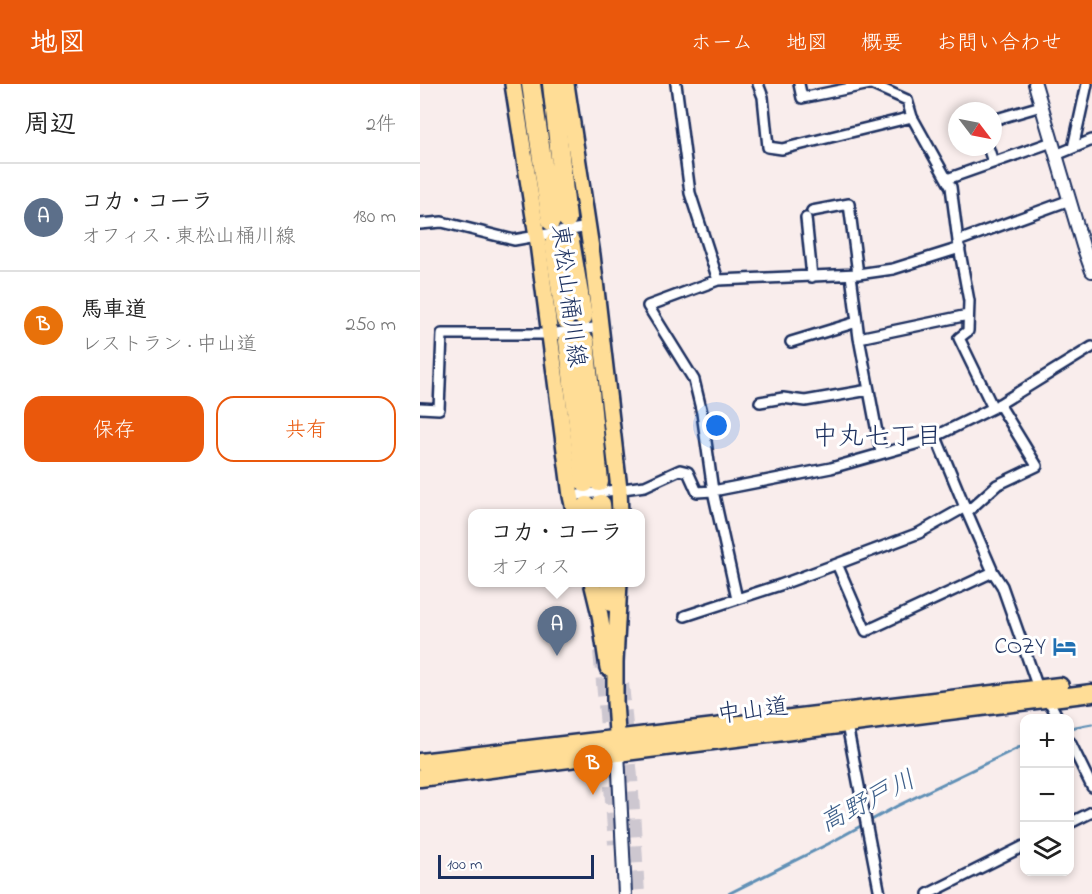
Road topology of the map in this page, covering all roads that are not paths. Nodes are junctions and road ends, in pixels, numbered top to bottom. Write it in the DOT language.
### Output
graph roads {
  1 [pos="513,84"];
  2 [pos="531,84"];
  3 [pos="552,84"];
  4 [pos="566,84"];
  5 [pos="676,84"];
  6 [pos="758,84"];
  7 [pos="799,84"];
  8 [pos="870,84"];
  9 [pos="1035,84"];
  10 [pos="1088,89"];
  11 [pos="1041,106"];
  12 [pos="912,117"];
  13 [pos="1002,117"];
  14 [pos="1092,140"];
  15 [pos="1052,142"];
  16 [pos="1073,148"];
  17 [pos="1056,155"];
  18 [pos="991,156"];
  19 [pos="993,162"];
  20 [pos="946,179"];
  21 [pos="1070,200"];
  22 [pos="420,224"];
  23 [pos="588,227"];
  24 [pos="537,236"];
  25 [pos="562,242"];
  26 [pos="959,245"];
  27 [pos="1092,271"];
  28 [pos="854,274"];
  29 [pos="812,277"];
  30 [pos="718,280"];
  31 [pos="968,315"];
  32 [pos="574,318"];
  33 [pos="857,322"];
  34 [pos="601,327"];
  35 [pos="549,334"];
  36 [pos="859,338"];
  37 [pos="577,341"];
  38 [pos="791,342"];
  39 [pos="1092,347"];
  40 [pos="869,390"];
  41 [pos="760,402"];
  42 [pos="996,406"];
  43 [pos="420,408"];
  44 [pos="936,436"];
  45 [pos="881,453"];
  46 [pos="592,483"];
  47 [pos="619,489"];
  48 [pos="713,491"];
  49 [pos="571,496"];
  50 [pos="590,509"];
  51 [pos="620,509"];
  52 [pos="966,509"];
  53 [pos="837,564"];
  54 [pos="993,572"];
  55 [pos="593,587"];
  56 [pos="609,587"];
  57 [pos="618,587"];
  58 [pos="737,599"];
  59 [pos="610,602"];
  60 [pos="686,616"];
  61 [pos="1092,682"];
  62 [pos="1092,693"];
  63 [pos="1043,694"];
  64 [pos="615,701"];
  65 [pos="1056,714"];
  66 [pos="847,725"];
  67 [pos="618,746"];
  68 [pos="1074,750"];
  69 [pos="420,762"];
  70 [pos="420,778"];
  71 [pos="1092,787"];
  72 [pos="1092,812"];
  73 [pos="1072,822"];
  74 [pos="1020,848"];
  75 [pos="625,894"];
  76 [pos="880,894"];
  77 [pos="928,894"];
  1 -- 24 [label="main road, 東松山桶川線"];
  2 -- 3 [label="highway"];
  4 -- 23 [label="main road, 東松山桶川線"];
  5 -- 30 [label="street"];
  6 -- 12 [label="street"];
  7 -- 8 [label="street"];
  8 -- 12 [label="street"];
  9 -- 11 [label="street"];
  10 -- 16 [label="street"];
  11 -- 13 [label="street"];
  11 -- 15 [label="street"];
  12 -- 20 [label="street"];
  14 -- 16 [label="street"];
  15 -- 17 [label="street"];
  15 -- 19 [label="street"];
  16 -- 17 [label="street"];
  17 -- 21 [label="street"];
  18 -- 19 [label="street"];
  19 -- 20 [label="street"];
  20 -- 26 [label="street"];
  21 -- 26 [label="street"];
  21 -- 27 [label="street"];
  22 -- 24 [label="street"];
  23 -- 24 [label="street"];
  23 -- 34 [label="main road, 東松山桶川線"];
  24 -- 35 [label="main road, 東松山桶川線"];
  25 -- 32 [label="highway"];
  26 -- 28 [label="street"];
  26 -- 31 [label="street"];
  28 -- 29 [label="street"];
  28 -- 29 [label="street"];
  28 -- 33 [label="street"];
  29 -- 30 [label="street"];
  30 -- 48 [label="street"];
  31 -- 36 [label="street"];
  31 -- 42 [label="street"];
  33 -- 36 [label="street"];
  33 -- 38 [label="street"];
  34 -- 35 [label="street"];
  34 -- 47 [label="main road, 東松山桶川線"];
  35 -- 43 [label="street"];
  35 -- 49 [label="main road, 東松山桶川線"];
  36 -- 40 [label="street"];
  37 -- 46 [label="highway"];
  39 -- 42 [label="street"];
  40 -- 41 [label="street"];
  40 -- 45 [label="street"];
  42 -- 44 [label="street"];
  42 -- 52 [label="street"];
  44 -- 45 [label="street"];
  44 -- 52 [label="street"];
  45 -- 48 [label="street"];
  47 -- 48 [label="street"];
  47 -- 49 [label="street"];
  47 -- 51 [label="main road, 東松山桶川線"];
  48 -- 58 [label="street"];
  49 -- 50 [label="main road, 東松山桶川線"];
  52 -- 53 [label="street"];
  52 -- 54 [label="street"];
  53 -- 54 [label="street"];
  53 -- 58 [label="street"];
  54 -- 63 [label="street"];
  55 -- 64 [label="main road"];
  56 -- 59 [label="highway"];
  57 -- 64 [label="main road"];
  58 -- 60 [label="street"];
  61 -- 63 [label="highway, 中山道"];
  62 -- 63 [label="highway, 中山道"];
  63 -- 65 [label="street"];
  63 -- 66 [label="highway, 中山道"];
  63 -- 67 [label="highway, 中山道"];
  64 -- 67 [label="main road"];
  66 -- 67 [label="highway, 中山道"];
  66 -- 76 [label="street"];
  67 -- 69 [label="highway, 中山道"];
  67 -- 70 [label="highway, 中山道"];
  67 -- 75 [label="street"];
  68 -- 71 [label="street"];
  72 -- 73 [label="street"];
  74 -- 77 [label="street"];
}
